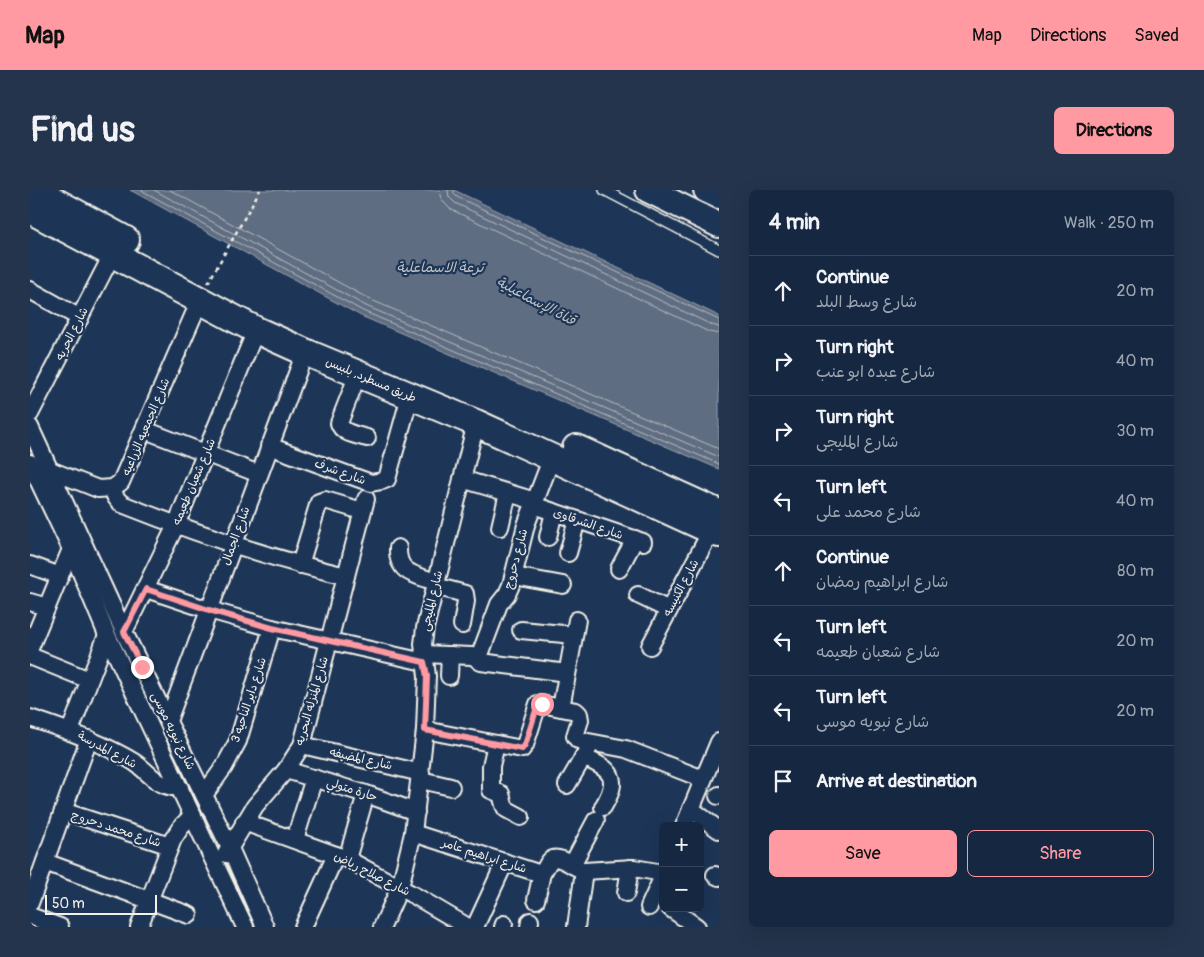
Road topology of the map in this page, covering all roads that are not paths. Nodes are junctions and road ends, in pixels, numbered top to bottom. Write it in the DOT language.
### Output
graph roads {
  1 [pos="34,190"];
  2 [pos="604,190"];
  3 [pos="648,190"];
  4 [pos="706,190"];
  5 [pos="719,196"];
  6 [pos="30,210"];
  7 [pos="719,225"];
  8 [pos="719,250"];
  9 [pos="113,253"];
  10 [pos="30,290"];
  11 [pos="204,292"];
  12 [pos="80,318"];
  13 [pos="256,330"];
  14 [pos="305,352"];
  15 [pos="358,374"];
  16 [pos="410,396"];
  17 [pos="30,414"];
  18 [pos="476,423"];
  19 [pos="30,427"];
  20 [pos="145,430"];
  21 [pos="367,438"];
  22 [pos="269,446"];
  23 [pos="206,453"];
  24 [pos="552,457"];
  25 [pos="30,463"];
  26 [pos="50,470"];
  27 [pos="259,474"];
  28 [pos="462,478"];
  29 [pos="113,488"];
  30 [pos="508,493"];
  31 [pos="534,503"];
  32 [pos="554,512"];
  33 [pos="577,520"];
  34 [pos="176,525"];
  35 [pos="716,526"];
  36 [pos="500,527"];
  37 [pos="548,537"];
  38 [pos="232,545"];
  39 [pos="398,548"];
  40 [pos="70,549"];
  41 [pos="568,553"];
  42 [pos="30,565"];
  43 [pos="300,565"];
  44 [pos="619,569"];
  45 [pos="60,576"];
  46 [pos="346,576"];
  47 [pos="514,576"];
  48 [pos="436,584"];
  49 [pos="563,585"];
  50 [pos="146,589"];
  51 [pos="638,595"];
  52 [pos="30,602"];
  53 [pos="47,607"];
  54 [pos="209,610"];
  55 [pos="669,610"];
  56 [pos="462,624"];
  57 [pos="272,628"];
  58 [pos="521,630"];
  59 [pos="124,632"];
  60 [pos="107,635"];
  61 [pos="329,642"];
  62 [pos="650,646"];
  63 [pos="30,648"];
  64 [pos="450,655"];
  65 [pos="30,656"];
  66 [pos="472,656"];
  67 [pos="424,658"];
  68 [pos="567,673"];
  69 [pos="449,676"];
  70 [pos="90,680"];
  71 [pos="561,708"];
  72 [pos="30,718"];
  73 [pos="168,721"];
  74 [pos="425,730"];
  75 [pos="70,731"];
  76 [pos="89,740"];
  77 [pos="719,742"];
  78 [pos="591,743"];
  79 [pos="496,744"];
  80 [pos="302,745"];
  81 [pos="583,757"];
  82 [pos="715,762"];
  83 [pos="286,770"];
  84 [pos="421,777"];
  85 [pos="314,778"];
  86 [pos="703,779"];
  87 [pos="566,785"];
  88 [pos="451,787"];
  89 [pos="180,788"];
  90 [pos="366,794"];
  91 [pos="204,795"];
  92 [pos="691,809"];
  93 [pos="63,811"];
  94 [pos="416,812"];
  95 [pos="193,815"];
  96 [pos="521,817"];
  97 [pos="244,822"];
  98 [pos="686,822"];
  99 [pos="719,830"];
  100 [pos="414,833"];
  101 [pos="294,839"];
  102 [pos="170,846"];
  103 [pos="229,846"];
  104 [pos="342,857"];
  105 [pos="45,862"];
  106 [pos="505,862"];
  107 [pos="578,868"];
  108 [pos="630,868"];
  109 [pos="219,870"];
  110 [pos="542,873"];
  111 [pos="659,873"];
  112 [pos="400,888"];
  113 [pos="659,888"];
  114 [pos="626,893"];
  115 [pos="149,900"];
  116 [pos="536,900"];
  117 [pos="655,902"];
  118 [pos="30,903"];
  119 [pos="675,912"];
  120 [pos="30,916"];
  121 [pos="189,916"];
  122 [pos="60,927"];
  123 [pos="139,927"];
  124 [pos="246,927"];
  125 [pos="266,927"];
  126 [pos="304,927"];
  127 [pos="382,927"];
  128 [pos="468,927"];
  129 [pos="475,927"];
  130 [pos="576,927"];
  131 [pos="696,927"];
  1 -- 11 [label="main road, طريق مسطرد, بلبيس"];
  2 -- 8 [label="lane"];
  3 -- 7 [label="main road"];
  4 -- 5 [label="main road"];
  6 -- 9 [label="main road, طريق مسطرد, بلبيس"];
  9 -- 11 [label="main road, طريق مسطرد, بلبيس"];
  9 -- 12 [label="street, شارع الحريه"];
  10 -- 12 [label="street"];
  11 -- 13 [label="main road, طريق مسطرد, بلبيس"];
  11 -- 20 [label="street, شارع الجمعيه الزراعيه"];
  11 -- 35 [label="main road, طريق مسطرد, بلبيس"];
  12 -- 17 [label="street, شارع الحريه"];
  13 -- 14 [label="main road, طريق مسطرد, بلبيس"];
  13 -- 23 [label="street, شارع شعبان طعيمه"];
  14 -- 15 [label="main road, طريق مسطرد, بلبيس"];
  14 -- 22 [label="street, شارع الجمال"];
  15 -- 16 [label="main road, طريق مسطرد, بلبيس"];
  15 -- 21 [label="street"];
  16 -- 18 [label="main road, طريق مسطرد, بلبيس"];
  16 -- 22 [label="street, شارع شرف"];
  18 -- 24 [label="main road, طريق مسطرد, بلبيس"];
  18 -- 28 [label="street, شارع المليجى"];
  19 -- 26 [label="street, شارع نبويه موسى"];
  20 -- 23 [label="street"];
  20 -- 29 [label="street, شارع الجمعيه الزراعيه"];
  22 -- 27 [label="street, شارع الجمال"];
  23 -- 27 [label="street"];
  23 -- 34 [label="street, شارع شعبان طعيمه"];
  24 -- 31 [label="street, شارع دحروج"];
  24 -- 35 [label="main road, طريق مسطرد, بلبيس"];
  25 -- 40 [label="street, شارع نبويه موسى"];
  26 -- 29 [label="street, شارع الجمعيه الزراعيه"];
  26 -- 59 [label="street, شارع نبويه موسى"];
  27 -- 38 [label="street, شارع الجمال"];
  28 -- 30 [label="street, شارع الشرقاوى"];
  28 -- 48 [label="street, شارع المليجى"];
  29 -- 34 [label="street"];
  30 -- 31 [label="street, شارع الشرقاوى"];
  30 -- 36 [label="street"];
  31 -- 32 [label="street, شارع الشرقاوى"];
  31 -- 47 [label="street, شارع دحروج"];
  32 -- 33 [label="street, شارع الشرقاوى"];
  32 -- 37 [label="street"];
  33 -- 41 [label="street"];
  33 -- 44 [label="street, شارع الشرقاوى"];
  34 -- 38 [label="street"];
  34 -- 50 [label="street, شارع شعبان طعيمه"];
  35 -- 55 [label="street, شارع الكنيسه"];
  38 -- 43 [label="street"];
  38 -- 54 [label="street, شارع الجمال"];
  39 -- 48 [label="street"];
  40 -- 45 [label="street"];
  40 -- 60 [label="street, شارع نبويه موسى"];
  42 -- 45 [label="street"];
  43 -- 46 [label="street"];
  43 -- 46 [label="street, شارع المنزله البحريه"];
  45 -- 53 [label="street"];
  46 -- 61 [label="street, شارع المنزله البحريه"];
  47 -- 49 [label="street"];
  47 -- 68 [label="street, شارع دحروج"];
  48 -- 56 [label="street"];
  48 -- 67 [label="street, شارع المليجى"];
  50 -- 54 [label="street"];
  50 -- 59 [label="street, شارع شعبان طعيمه"];
  51 -- 55 [label="street"];
  52 -- 53 [label="street"];
  53 -- 63 [label="street"];
  54 -- 57 [label="street"];
  54 -- 73 [label="street, شارع الجمال"];
  55 -- 62 [label="street, شارع الكنيسه"];
  57 -- 61 [label="street"];
  57 -- 91 [label="street, شارع داير الناحيه 3"];
  58 -- 68 [label="street"];
  59 -- 73 [label="street, شارع نبويه موسى"];
  60 -- 70 [label="street"];
  60 -- 89 [label="street, شارع نبويه موسى"];
  61 -- 67 [label="street"];
  61 -- 80 [label="street, شارع المنزله البحريه"];
  64 -- 66 [label="street"];
  64 -- 67 [label="street"];
  64 -- 69 [label="street"];
  65 -- 70 [label="street"];
  67 -- 74 [label="street, شارع المليجى"];
  68 -- 71 [label="street"];
  70 -- 75 [label="street"];
  71 -- 78 [label="street"];
  71 -- 79 [label="street"];
  72 -- 75 [label="street, شارع المدرسة"];
  73 -- 91 [label="street, شارع نبويه موسى"];
  74 -- 79 [label="street"];
  74 -- 84 [label="street, شارع المليجى"];
  75 -- 76 [label="street, شارع المدرسة"];
  76 -- 89 [label="street, شارع المدرسة"];
  76 -- 93 [label="street"];
  77 -- 82 [label="street"];
  78 -- 81 [label="street"];
  78 -- 86 [label="street"];
  79 -- 96 [label="street"];
  80 -- 83 [label="street, شارع المنزله البحريه"];
  80 -- 84 [label="street, شارع المضيفه"];
  81 -- 87 [label="street"];
  81 -- 107 [label="street"];
  82 -- 86 [label="street"];
  83 -- 85 [label="street, حارة متولي"];
  83 -- 97 [label="street, شارع المنزله البحريه"];
  84 -- 88 [label="street, شارع المضيفه"];
  84 -- 94 [label="street, شارع المليجى"];
  85 -- 90 [label="street, حارة متولي"];
  85 -- 101 [label="street"];
  86 -- 92 [label="street"];
  89 -- 95 [label="street, شارع نبويه موسى"];
  90 -- 94 [label="street, حارة متولي"];
  90 -- 104 [label="street"];
  91 -- 103 [label="street, شارع نبويه موسى"];
  92 -- 98 [label="street"];
  92 -- 99 [label="street"];
  93 -- 102 [label="street, شارع محمد دحروج"];
  93 -- 105 [label="street"];
  94 -- 100 [label="street, شارع المليجى"];
  95 -- 102 [label="street"];
  95 -- 109 [label="street, شارع نبويه موسى"];
  97 -- 101 [label="street, شارع صلاح رياض"];
  97 -- 103 [label="street, شارع المنزله البحريه"];
  100 -- 106 [label="street, شارع ابراهيم عامر"];
  100 -- 112 [label="street, شارع المليجى"];
  101 -- 104 [label="street, شارع صلاح رياض"];
  102 -- 115 [label="street"];
  103 -- 109 [label="street, شارع المنزله البحريه"];
  103 -- 125 [label="street, شارع نبويه موسى"];
  104 -- 112 [label="street, شارع صلاح رياض"];
  104 -- 126 [label="street"];
  105 -- 115 [label="street"];
  105 -- 118 [label="street"];
  106 -- 110 [label="street, شارع ابراهيم عامر"];
  106 -- 129 [label="street"];
  107 -- 108 [label="street, شارع ابراهيم عامر"];
  107 -- 110 [label="street, شارع ابراهيم عامر"];
  107 -- 130 [label="street"];
  108 -- 111 [label="street, شارع ابراهيم عامر"];
  108 -- 114 [label="street"];
  109 -- 124 [label="street, شارع نبويه موسى"];
  110 -- 116 [label="street"];
  112 -- 127 [label="street, شارع المليجى"];
  112 -- 128 [label="street, شارع صلاح رياض"];
  113 -- 117 [label="street"];
  115 -- 121 [label="street"];
  115 -- 123 [label="street"];
  119 -- 131 [label="street"];
  120 -- 122 [label="street"];
}
